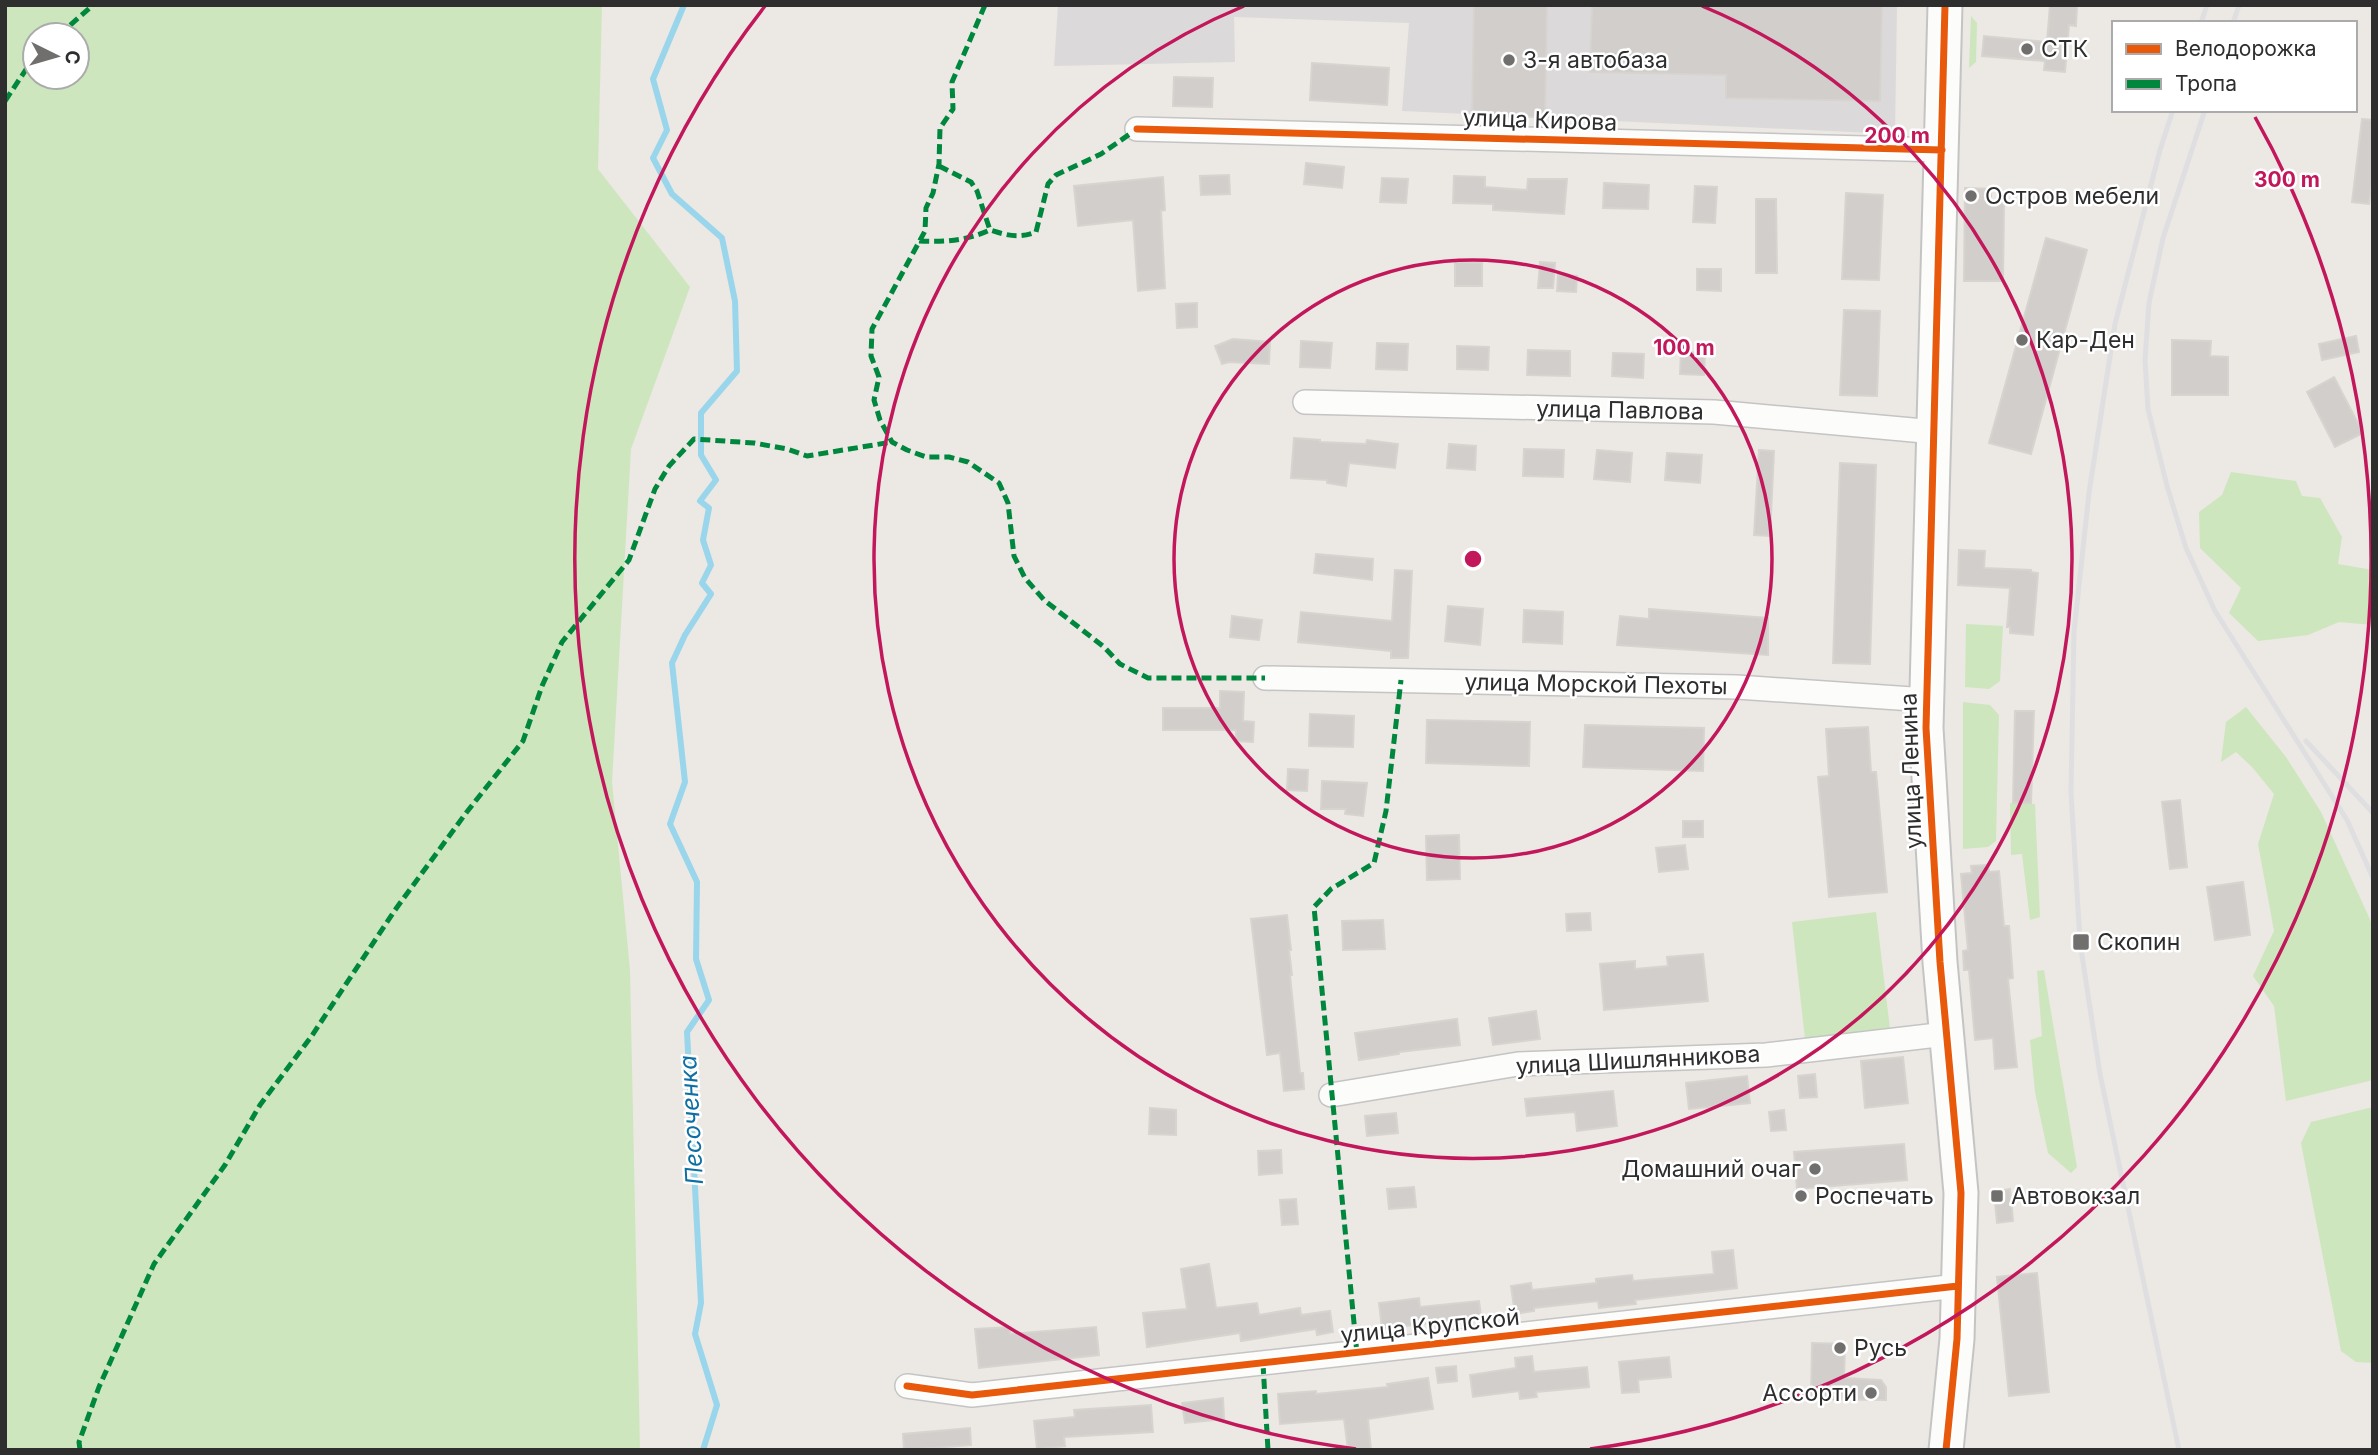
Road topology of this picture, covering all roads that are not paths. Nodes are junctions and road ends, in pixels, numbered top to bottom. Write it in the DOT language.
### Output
graph roads {
  1 [pos="1945,5"];
  2 [pos="1137,129"];
  3 [pos="1941,150"];
  4 [pos="1305,402"];
  5 [pos="1935,432"];
  6 [pos="1265,678"];
  7 [pos="1927,700"];
  8 [pos="1947,1034"];
  9 [pos="1331,1095"];
  10 [pos="1958,1286"];
  11 [pos="907,1386"];
  12 [pos="1946,1450"];
  1 -- 3 [label="street, улица Ленина"];
  2 -- 3 [label="street, улица Кирова"];
  3 -- 5 [label="street, улица Ленина"];
  4 -- 5 [label="street, улица Павлова"];
  5 -- 7 [label="street, улица Ленина"];
  6 -- 7 [label="street, улица Морской Пехоты"];
  7 -- 8 [label="street, улица Ленина"];
  8 -- 9 [label="street, улица Шишлянникова"];
  8 -- 10 [label="street, улица Ленина"];
  10 -- 11 [label="street, улица Крупской"];
  10 -- 12 [label="street, улица Ленина"];
}
